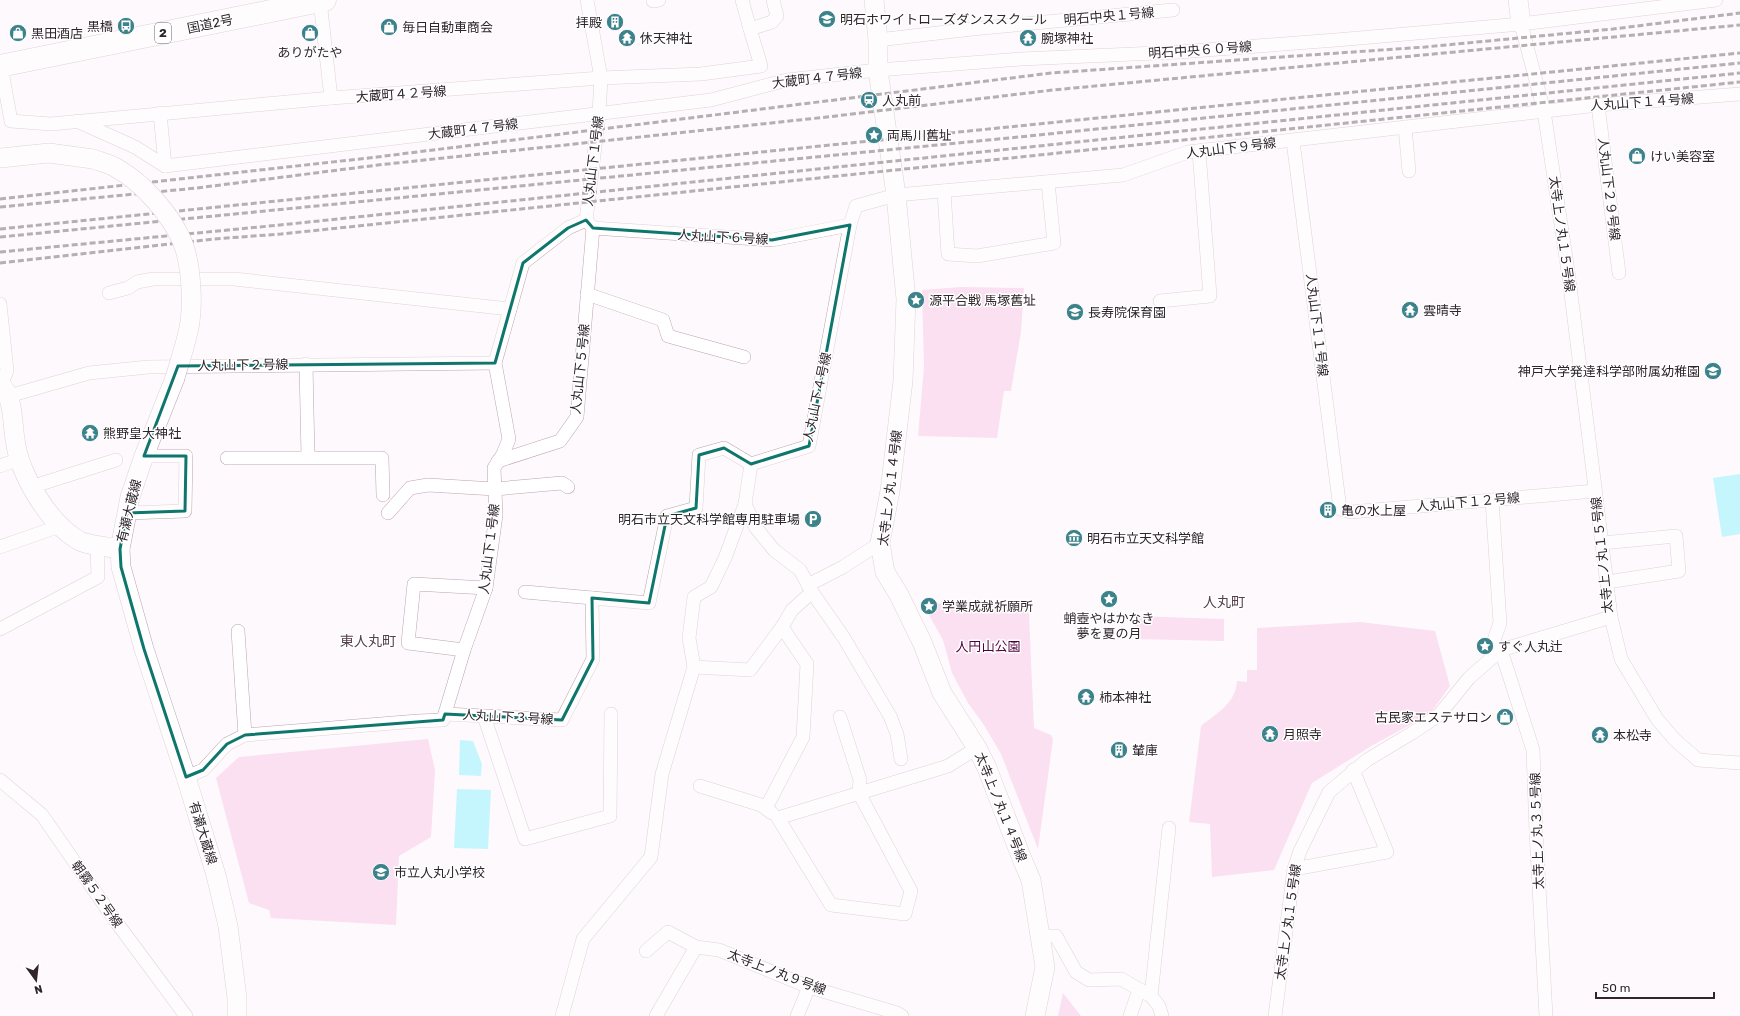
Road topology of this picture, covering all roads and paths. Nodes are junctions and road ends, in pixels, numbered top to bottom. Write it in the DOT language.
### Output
graph roads {
  1 [pos="587,0"];
  2 [pos="742,0"];
  3 [pos="773,0"];
  4 [pos="874,0"];
  5 [pos="1518,0"];
  6 [pos="1716,0"];
  7 [pos="323,1"];
  8 [pos="1173,10"];
  9 [pos="1521,24"];
  10 [pos="750,29"];
  11 [pos="878,40"];
  12 [pos="1,66"];
  13 [pos="878,70"];
  14 [pos="601,78"];
  15 [pos="1740,94"];
  16 [pos="331,98"];
  17 [pos="1598,105"];
  18 [pos="1544,111"];
  19 [pos="160,113"];
  20 [pos="599,114"];
  21 [pos="77,121"];
  22 [pos="1405,127"];
  23 [pos="1293,141"];
  24 [pos="1199,151"];
  25 [pos="0,158"];
  26 [pos="164,166"];
  27 [pos="1409,171"];
  28 [pos="1048,182"];
  29 [pos="944,191"];
  30 [pos="896,195"];
  31 [pos="589,224"];
  32 [pos="850,225"];
  33 [pos="1619,273"];
  34 [pos="109,293"];
  35 [pos="587,294"];
  36 [pos="1160,301"];
  37 [pos="0,304"];
  38 [pos="510,309"];
  39 [pos="744,357"];
  40 [pos="496,363"];
  41 [pos="306,364"];
  42 [pos="3,388"];
  43 [pos="144,456"];
  44 [pos="227,458"];
  45 [pos="308,458"];
  46 [pos="20,459"];
  47 [pos="116,460"];
  48 [pos="498,461"];
  49 [pos="751,464"];
  50 [pos="0,466"];
  51 [pos="32,487"];
  52 [pos="568,487"];
  53 [pos="495,489"];
  54 [pos="1595,491"];
  55 [pos="383,495"];
  56 [pos="1492,500"];
  57 [pos="745,504"];
  58 [pos="1340,508"];
  59 [pos="127,513"];
  60 [pos="388,513"];
  61 [pos="60,526"];
  62 [pos="880,543"];
  63 [pos="1602,543"];
  64 [pos="97,544"];
  65 [pos="0,547"];
  66 [pos="120,549"];
  67 [pos="1607,582"];
  68 [pos="486,588"];
  69 [pos="810,588"];
  70 [pos="525,592"];
  71 [pos="592,598"];
  72 [pos="1611,617"];
  73 [pos="782,628"];
  74 [pos="0,629"];
  75 [pos="238,631"];
  76 [pos="1497,647"];
  77 [pos="464,650"];
  78 [pos="694,667"];
  79 [pos="445,714"];
  80 [pos="612,714"];
  81 [pos="484,716"];
  82 [pos="840,717"];
  83 [pos="245,735"];
  84 [pos="976,748"];
  85 [pos="901,759"];
  86 [pos="1740,763"];
  87 [pos="1353,770"];
  88 [pos="186,777"];
  89 [pos="0,780"];
  90 [pos="700,786"];
  91 [pos="859,793"];
  92 [pos="766,808"];
  93 [pos="778,818"];
  94 [pos="1169,828"];
  95 [pos="1294,869"];
  96 [pos="1040,936"];
  97 [pos="696,947"];
  98 [pos="646,951"];
  99 [pos="809,987"];
  100 [pos="1145,993"];
  101 [pos="876,1012"];
  102 [pos="186,1016"];
  103 [pos="237,1016"];
  104 [pos="562,1016"];
  105 [pos="656,1016"];
  106 [pos="797,1016"];
  107 [pos="902,1016"];
  108 [pos="1035,1016"];
  109 [pos="1130,1016"];
  110 [pos="1162,1016"];
  111 [pos="1276,1016"];
  112 [pos="1546,1016"];
  1 -- 14 [label="street, 人丸山下１号線"];
  2 -- 10 [label="street"];
  3 -- 10 [label="street"];
  4 -- 11 [label="street, 太寺上ノ丸１４号線"];
  5 -- 9 [label="street, 太寺上ノ丸１５号線"];
  6 -- 9 [label="street, 明石中央６０号線"];
  7 -- 12 [label="highway, 国道2号 / 2"];
  7 -- 16 [label="street"];
  8 -- 11 [label="street, 明石中央１号線"];
  9 -- 13 [label="street, 明石中央６０号線"];
  9 -- 18 [label="street, 太寺上ノ丸１５号線"];
  10 -- 14 [label="street, 大蔵町４２号線"];
  11 -- 13 [label="street, 太寺上ノ丸１４号線"];
  12 -- 21 [label="street, 大蔵町４２号線"];
  13 -- 20 [label="street, 大蔵町４７号線"];
  13 -- 30 [label="street, 太寺上ノ丸１４号線"];
  14 -- 16 [label="street, 大蔵町４２号線"];
  14 -- 20 [label="street, 人丸山下１号線"];
  15 -- 17 [label="street, 人丸山下１４号線"];
  16 -- 19 [label="street, 大蔵町４２号線"];
  17 -- 18 [label="street, 人丸山下１４号線"];
  17 -- 33 [label="street, 人丸山下２９号線"];
  18 -- 22 [label="street, 人丸山下９号線"];
  18 -- 54 [label="street, 太寺上ノ丸１５号線"];
  19 -- 21 [label="street, 大蔵町４２号線"];
  19 -- 26 [label="street"];
  20 -- 26 [label="street, 大蔵町４７号線"];
  20 -- 31 [label="street, 人丸山下１号線"];
  21 -- 26 [label="street"];
  22 -- 23 [label="street, 人丸山下９号線"];
  22 -- 27 [label="street"];
  23 -- 24 [label="street, 人丸山下９号線"];
  23 -- 58 [label="street, 人丸山下１１号線"];
  24 -- 28 [label="street, 人丸山下９号線"];
  24 -- 36 [label="street"];
  25 -- 43 [label="street, 有瀬大蔵線, bridge"];
  28 -- 29 [label="street, 人丸山下９号線"];
  28 -- 29 [label="street"];
  29 -- 30 [label="street, 人丸山下９号線"];
  30 -- 32 [label="street"];
  30 -- 62 [label="street, 太寺上ノ丸１４号線"];
  31 -- 32 [label="street, 人丸山下６号線"];
  31 -- 35 [label="street, 人丸山下５号線"];
  31 -- 38 [label="street, 人丸山下１号線"];
  32 -- 49 [label="street, 人丸山下４号線"];
  34 -- 38 [label="street"];
  35 -- 39 [label="street"];
  35 -- 48 [label="street, 人丸山下５号線"];
  37 -- 42 [label="street"];
  38 -- 40 [label="street, 人丸山下１号線"];
  40 -- 41 [label="street, 人丸山下２号線"];
  40 -- 48 [label="street, 人丸山下１号線"];
  41 -- 42 [label="street, 人丸山下２号線"];
  41 -- 45 [label="street"];
  42 -- 46 [label="street"];
  43 -- 59 [label="street, 有瀬大蔵線"];
  43 -- 59 [label="street"];
  44 -- 45 [label="street"];
  45 -- 55 [label="street"];
  46 -- 50 [label="street"];
  46 -- 51 [label="street"];
  47 -- 51 [label="street"];
  48 -- 53 [label="street, 人丸山下１号線"];
  49 -- 57 [label="street"];
  49 -- 71 [label="street"];
  51 -- 61 [label="street"];
  52 -- 53 [label="street"];
  53 -- 60 [label="street"];
  53 -- 68 [label="street, 人丸山下１号線"];
  54 -- 56 [label="street, 人丸山下１２号線"];
  54 -- 63 [label="street, 太寺上ノ丸１５号線"];
  56 -- 58 [label="street, 人丸山下１２号線"];
  56 -- 76 [label="street"];
  57 -- 69 [label="street"];
  57 -- 78 [label="street"];
  59 -- 66 [label="street, 有瀬大蔵線"];
  61 -- 64 [label="street"];
  61 -- 65 [label="street"];
  62 -- 69 [label="street"];
  62 -- 84 [label="street, 太寺上ノ丸１４号線"];
  63 -- 67 [label="street, 太寺上ノ丸１５号線"];
  63 -- 67 [label="street"];
  64 -- 66 [label="street"];
  64 -- 74 [label="street"];
  66 -- 88 [label="street, 有瀬大蔵線"];
  67 -- 72 [label="street, 太寺上ノ丸１５号線"];
  68 -- 77 [label="street, 人丸山下１号線"];
  68 -- 77 [label="street"];
  69 -- 73 [label="street"];
  69 -- 85 [label="street"];
  70 -- 71 [label="street"];
  71 -- 81 [label="street, 人丸山下３号線"];
  72 -- 76 [label="street, 太寺上ノ丸１５号線"];
  72 -- 86 [label="street"];
  73 -- 78 [label="street"];
  73 -- 92 [label="street"];
  75 -- 83 [label="street"];
  76 -- 87 [label="street, 太寺上ノ丸１５号線"];
  76 -- 112 [label="street, 太寺上ノ丸３５号線"];
  77 -- 79 [label="street, 人丸山下１号線"];
  78 -- 104 [label="street"];
  79 -- 81 [label="street, 人丸山下３号線"];
  79 -- 83 [label="street"];
  80 -- 81 [label="street"];
  82 -- 91 [label="street"];
  83 -- 88 [label="street"];
  84 -- 91 [label="street"];
  84 -- 96 [label="street, 太寺上ノ丸１４号線"];
  87 -- 95 [label="street, 太寺上ノ丸１５号線"];
  87 -- 95 [label="street"];
  88 -- 103 [label="street, 有瀬大蔵線"];
  89 -- 102 [label="street, 朝霧５２号線"];
  90 -- 92 [label="street"];
  91 -- 93 [label="street"];
  91 -- 93 [label="street"];
  92 -- 93 [label="street"];
  94 -- 100 [label="street"];
  95 -- 111 [label="street, 太寺上ノ丸１５号線"];
  96 -- 100 [label="street"];
  96 -- 108 [label="street, 太寺上ノ丸１４号線"];
  97 -- 98 [label="street"];
  97 -- 99 [label="street, 太寺上ノ丸９号線"];
  97 -- 105 [label="street"];
  99 -- 101 [label="street, 太寺上ノ丸９号線"];
  99 -- 106 [label="street"];
  100 -- 109 [label="street"];
  100 -- 110 [label="street"];
  101 -- 107 [label="street, 太寺上ノ丸９号線"];
}
